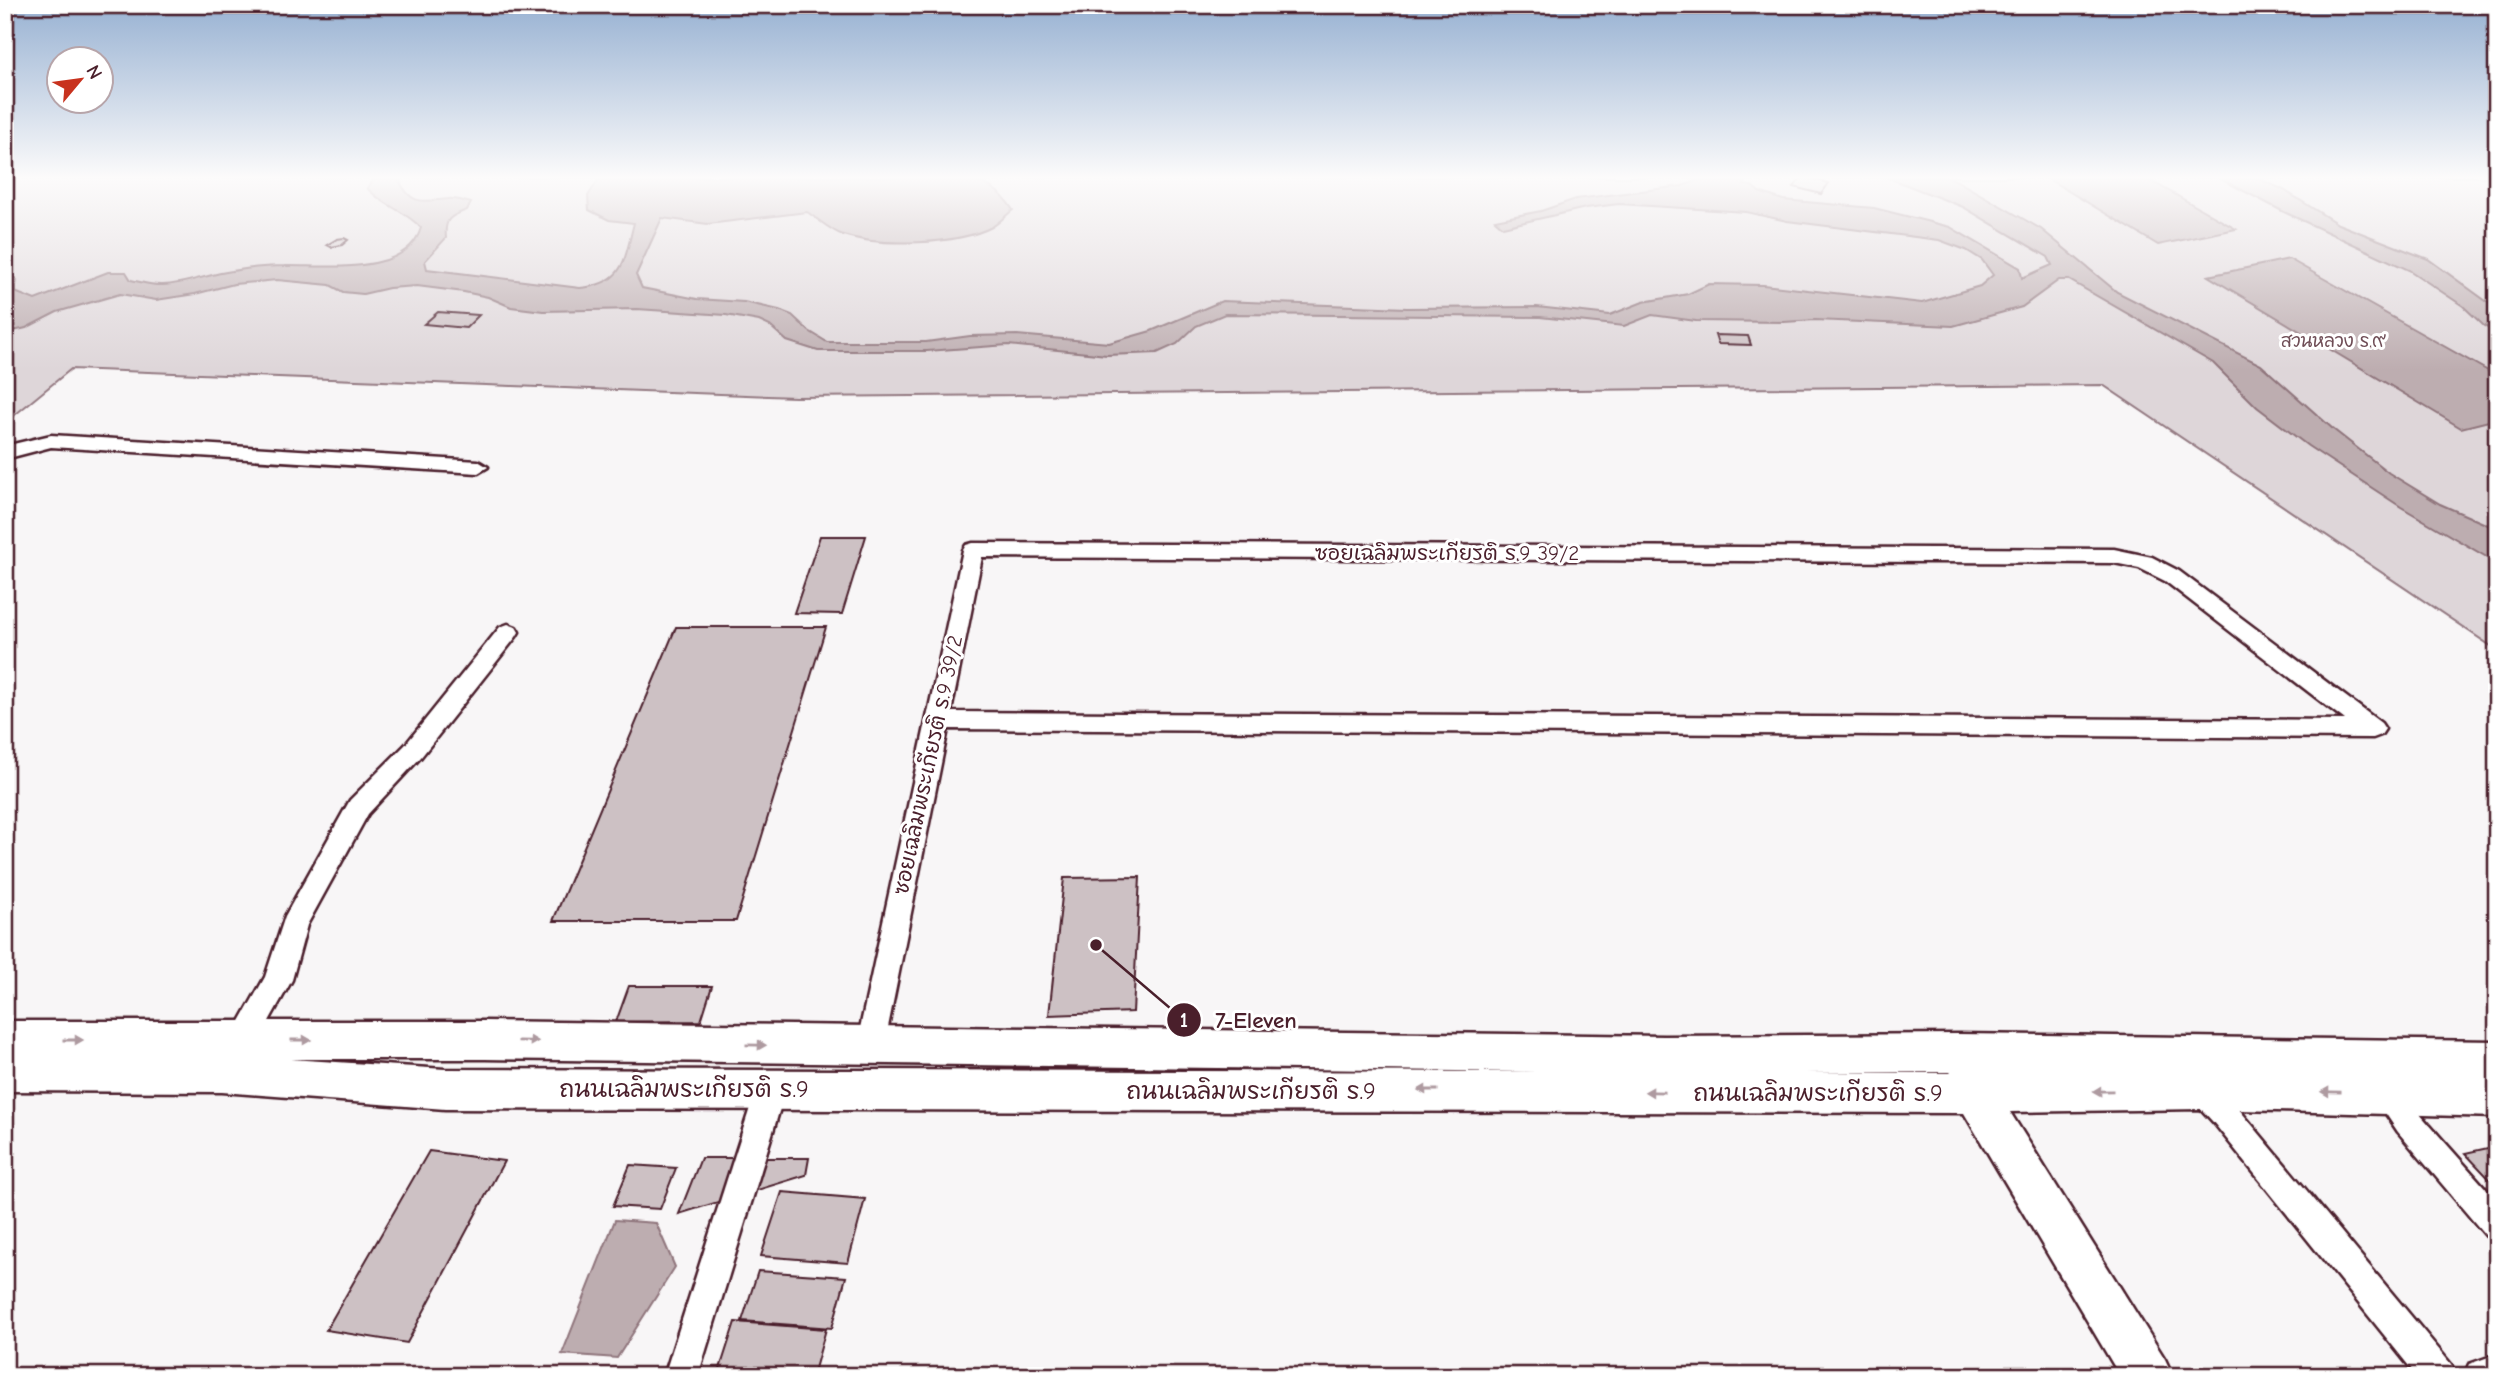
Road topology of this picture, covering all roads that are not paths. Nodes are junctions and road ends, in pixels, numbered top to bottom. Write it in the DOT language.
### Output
graph roads {
  1 [pos="5,453"];
  2 [pos="478,467"];
  3 [pos="508,632"];
  4 [pos="936,720"];
  5 [pos="244,1039"];
  6 [pos="5,1040"];
  7 [pos="870,1047"];
  8 [pos="2497,1060"];
  9 [pos="5,1072"];
  10 [pos="1967,1073"];
  11 [pos="2377,1075"];
  12 [pos="771,1089"];
  13 [pos="2200,1089"];
  14 [pos="2497,1097"];
  15 [pos="2497,1225"];
  16 [pos="2497,1371"];
  17 [pos="681,1376"];
  18 [pos="2148,1376"];
  19 [pos="2439,1376"];
  20 [pos="2482,1376"];
  1 -- 2 [label="street"];
  3 -- 5 [label="street"];
  4 -- 4 [label="street, ซอยเฉลิมพระเกียรติ ร.9 39/2"];
  4 -- 7 [label="street, ซอยเฉลิมพระเกียรติ ร.9 39/2"];
  6 -- 5 [label="main road, ถนนเฉลิมพระเกียรติ ร.9, one-way"];
  5 -- 7 [label="main road, ถนนเฉลิมพระเกียรติ ร.9, one-way"];
  7 -- 10 [label="main road, ถนนเฉลิมพระเกียรติ ร.9"];
  8 -- 11 [label="main road, ถนนเฉลิมพระเกียรติ ร.9"];
  9 -- 12 [label="main road, ถนนเฉลิมพระเกียรติ ร.9"];
  10 -- 11 [label="main road, ถนนเฉลิมพระเกียรติ ร.9"];
  10 -- 12 [label="main road, ถนนเฉลิมพระเกียรติ ร.9, one-way"];
  13 -- 10 [label="main road, ถนนเฉลิมพระเกียรติ ร.9, one-way"];
  10 -- 18 [label="main road"];
  11 -- 13 [label="main road, ถนนเฉลิมพระเกียรติ ร.9, one-way"];
  11 -- 14 [label="main road, ถนนเฉลิมพระเกียรติ ร.9"];
  11 -- 15 [label="street"];
  12 -- 17 [label="street"];
  13 -- 19 [label="street"];
  16 -- 20 [label="street"];
}
